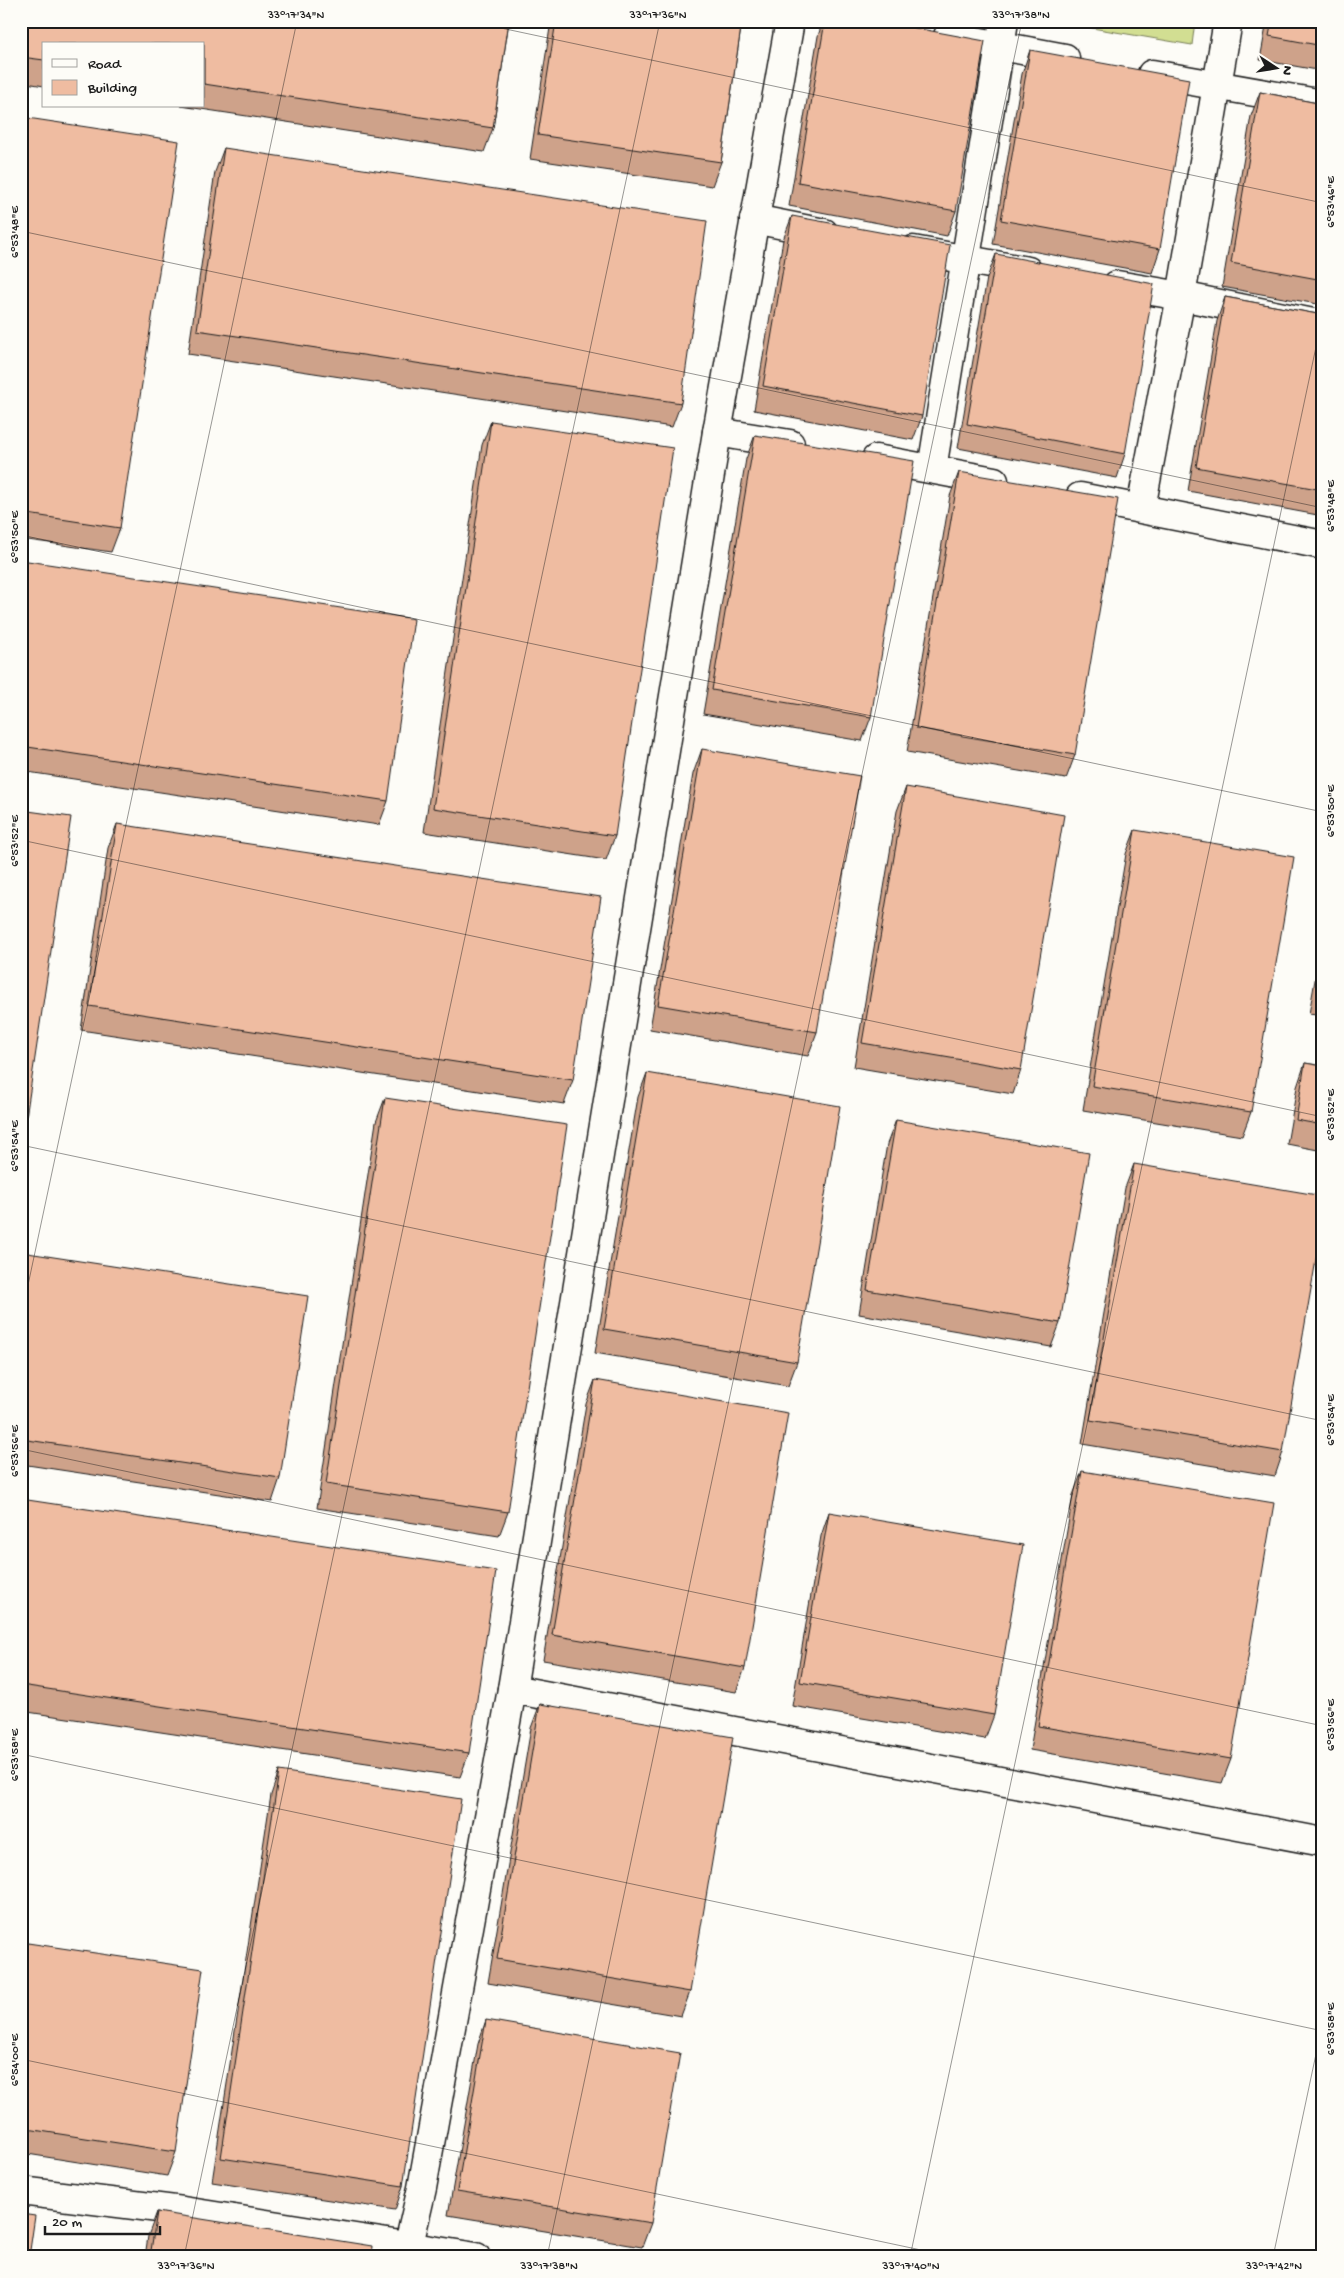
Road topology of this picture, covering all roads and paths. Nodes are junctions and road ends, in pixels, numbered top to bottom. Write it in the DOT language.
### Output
graph roads {
  1 [pos="790,21"];
  2 [pos="1228,21"];
  3 [pos="926,32"];
  4 [pos="1002,34"];
  5 [pos="1085,62"];
  6 [pos="1123,68"];
  7 [pos="1218,86"];
  8 [pos="1323,104"];
  9 [pos="754,219"];
  10 [pos="850,238"];
  11 [pos="888,246"];
  12 [pos="964,260"];
  13 [pos="1053,275"];
  14 [pos="1093,281"];
  15 [pos="1182,296"];
  16 [pos="1323,325"];
  17 [pos="717,432"];
  18 [pos="815,449"];
  19 [pos="854,456"];
  20 [pos="932,469"];
  21 [pos="1018,485"];
  22 [pos="1056,492"];
  23 [pos="1141,508"];
  24 [pos="1323,545"];
  25 [pos="512,1688"];
  26 [pos="1323,1842"];
  27 [pos="21,2191"];
  28 [pos="407,2251"];
  29 [pos="476,2257"];
  1 -- 9 [label="street"];
  2 -- 7 [label="street"];
  3 -- 4 [label="street"];
  4 -- 5 [label="street"];
  4 -- 12 [label="street"];
  6 -- 7 [label="street"];
  7 -- 8 [label="street"];
  7 -- 15 [label="street"];
  9 -- 10 [label="street"];
  9 -- 17 [label="street"];
  11 -- 12 [label="street"];
  12 -- 13 [label="street"];
  12 -- 20 [label="street"];
  14 -- 15 [label="street"];
  15 -- 16 [label="street"];
  15 -- 23 [label="street"];
  17 -- 18 [label="street"];
  17 -- 25 [label="street"];
  19 -- 20 [label="street"];
  20 -- 21 [label="street"];
  22 -- 23 [label="street"];
  23 -- 24 [label="street"];
  25 -- 26 [label="street"];
  25 -- 28 [label="street"];
  27 -- 28 [label="street"];
  28 -- 29 [label="street"];
}
